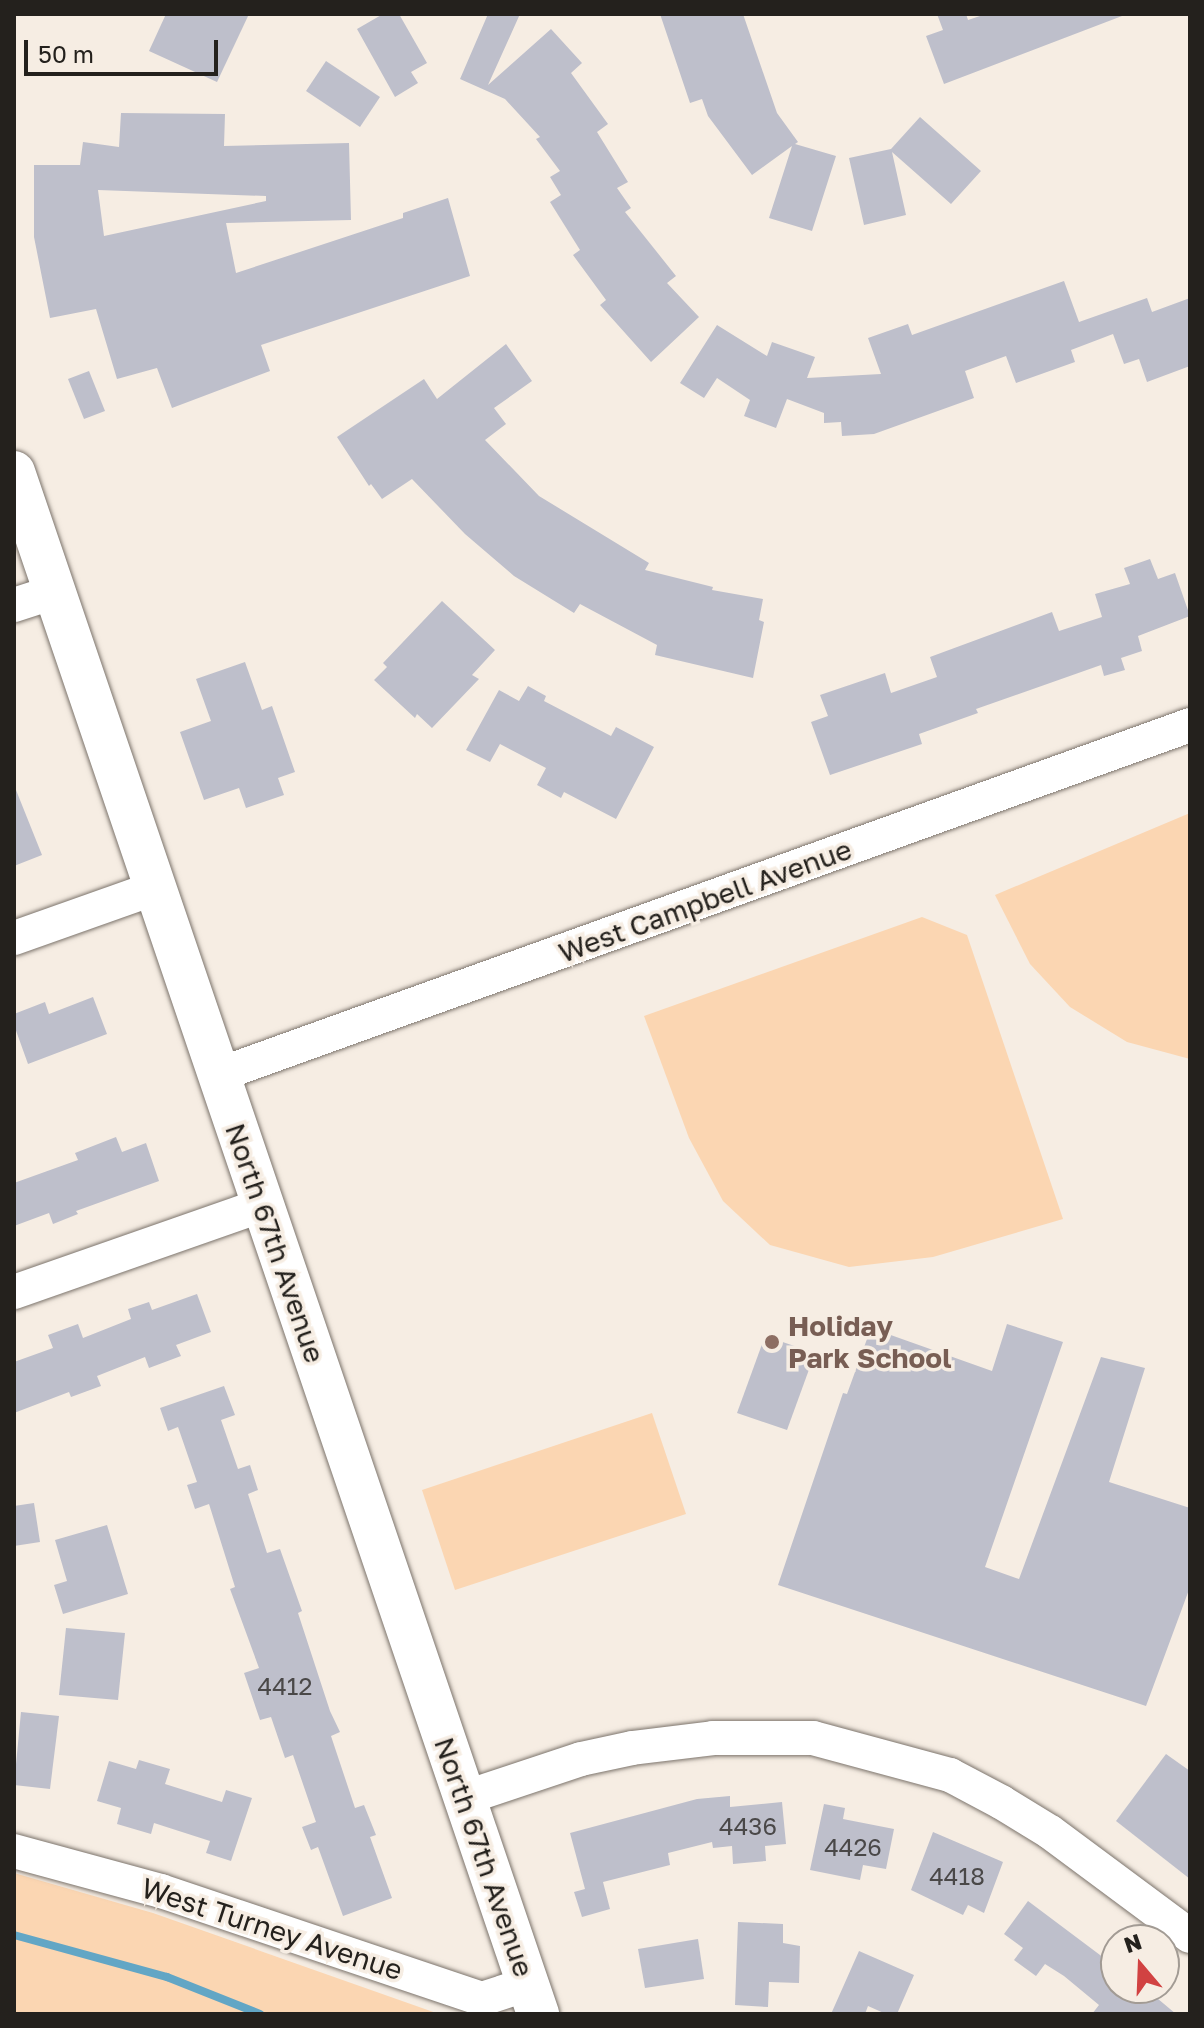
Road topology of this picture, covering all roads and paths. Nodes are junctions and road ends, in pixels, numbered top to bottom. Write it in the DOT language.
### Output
graph roads {
  1 [pos="14,472"];
  2 [pos="54,592"];
  3 [pos="14,605"];
  4 [pos="1190,725"];
  5 [pos="155,888"];
  6 [pos="14,938"];
  7 [pos="218,1075"];
  8 [pos="262,1205"];
  9 [pos="14,1292"];
  10 [pos="464,1798"];
  11 [pos="14,1851"];
  12 [pos="1190,1936"];
  13 [pos="533,1999"];
  1 -- 2 [label="main road, North 67th Avenue"];
  2 -- 3 [label="street"];
  2 -- 5 [label="main road, North 67th Avenue"];
  4 -- 7 [label="street, West Campbell Avenue"];
  5 -- 6 [label="street"];
  5 -- 7 [label="main road, North 67th Avenue"];
  7 -- 8 [label="main road, North 67th Avenue"];
  8 -- 9 [label="street"];
  8 -- 10 [label="main road, North 67th Avenue"];
  10 -- 12 [label="street"];
  10 -- 13 [label="main road, North 67th Avenue"];
  11 -- 13 [label="street, West Turney Avenue"];
}
